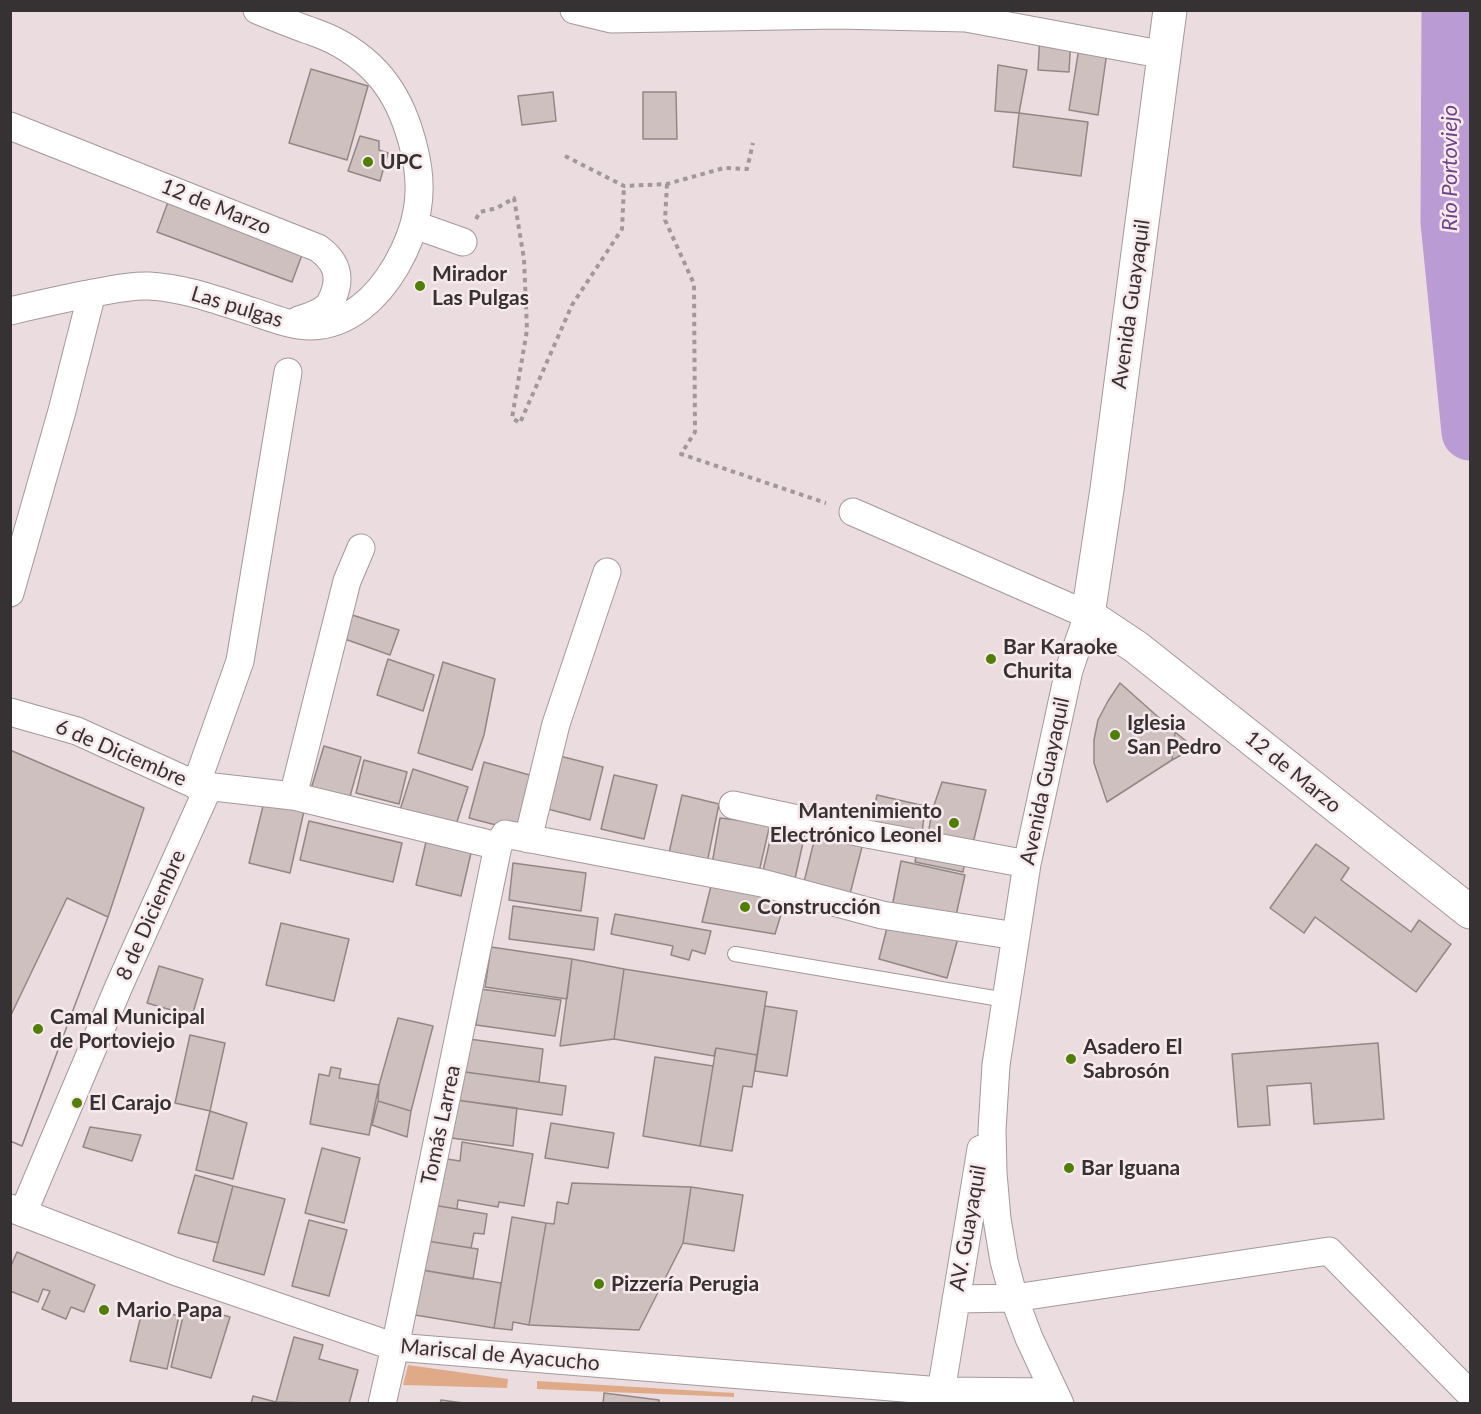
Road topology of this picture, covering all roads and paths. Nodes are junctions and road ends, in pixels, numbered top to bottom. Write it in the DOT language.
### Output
graph roads {
  1 [pos="257,10"];
  2 [pos="574,10"];
  3 [pos="1170,10"];
  4 [pos="612,15"];
  5 [pos="1165,55"];
  6 [pos="10,126"];
  7 [pos="753,143"];
  8 [pos="565,156"];
  9 [pos="667,184"];
  10 [pos="624,186"];
  11 [pos="415,225"];
  12 [pos="463,242"];
  13 [pos="92,293"];
  14 [pos="10,311"];
  15 [pos="288,324"];
  16 [pos="288,372"];
  17 [pos="854,512"];
  18 [pos="361,548"];
  19 [pos="607,572"];
  20 [pos="10,592"];
  21 [pos="1088,615"];
  22 [pos="10,712"];
  23 [pos="196,784"];
  24 [pos="293,796"];
  25 [pos="733,805"];
  26 [pos="528,839"];
  27 [pos="498,846"];
  28 [pos="1027,864"];
  29 [pos="1470,912"];
  30 [pos="1016,936"];
  31 [pos="735,954"];
  32 [pos="1006,1000"];
  33 [pos="996,1065"];
  34 [pos="17,1211"];
  35 [pos="1014,1298"];
  36 [pos="956,1299"];
  37 [pos="395,1347"];
  38 [pos="1470,1394"];
  39 [pos="940,1397"];
  40 [pos="1057,1398"];
  41 [pos="382,1404"];
  1 -- 11 [label="street, Las pulgas"];
  2 -- 4 [label="street"];
  3 -- 5 [label="street, Avenida Guayaquil"];
  4 -- 5 [label="street"];
  5 -- 21 [label="street, Avenida Guayaquil"];
  6 -- 15 [label="street, 12 de Marzo"];
  7 -- 9 [label="path"];
  8 -- 10 [label="path"];
  9 -- 10 [label="path"];
  9 -- 17 [label="path"];
  10 -- 12 [label="path"];
  11 -- 12 [label="street"];
  11 -- 15 [label="street, Las pulgas"];
  13 -- 14 [label="street, Las pulgas"];
  13 -- 15 [label="street, Las pulgas"];
  13 -- 20 [label="street"];
  16 -- 23 [label="street"];
  17 -- 21 [label="street, 12 de Marzo"];
  18 -- 24 [label="street"];
  19 -- 26 [label="street"];
  21 -- 28 [label="street, Avenida Guayaquil"];
  21 -- 29 [label="street, 12 de Marzo"];
  22 -- 23 [label="street, 6 de Diciembre"];
  23 -- 24 [label="street, 6 de Diciembre"];
  23 -- 34 [label="street, 8 de Diciembre"];
  24 -- 27 [label="street, 6 de Diciembre"];
  25 -- 28 [label="street"];
  26 -- 27 [label="street"];
  26 -- 30 [label="street"];
  27 -- 37 [label="street, Tomás Larrea"];
  28 -- 30 [label="street, Avenida Guayaquil"];
  30 -- 32 [label="street, Avenida Guayaquil"];
  31 -- 32 [label="lane"];
  32 -- 33 [label="street, Avenida Guayaquil"];
  33 -- 35 [label="street, Avenida Guayaquil"];
  33 -- 36 [label="street, AV. Guayaquil"];
  34 -- 37 [label="street, Mariscal de Ayacucho"];
  35 -- 36 [label="street"];
  35 -- 38 [label="street"];
  35 -- 40 [label="street, Avenida Guayaquil"];
  36 -- 39 [label="street, AV. Guayaquil"];
  37 -- 39 [label="street, Mariscal de Ayacucho"];
  37 -- 41 [label="street, Tomás Larrea"];
  39 -- 40 [label="street, Mariscal de Ayacucho"];
}
